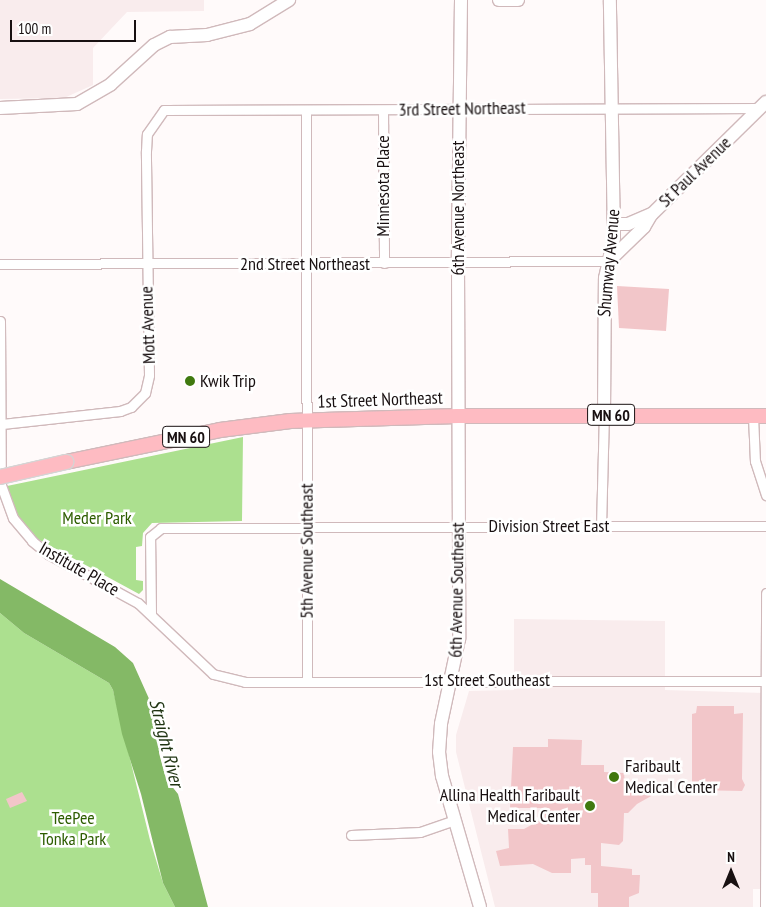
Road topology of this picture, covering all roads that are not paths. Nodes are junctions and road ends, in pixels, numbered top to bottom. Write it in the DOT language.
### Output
graph roads {
  1 [pos="289,0"];
  2 [pos="461,0"];
  3 [pos="500,0"];
  4 [pos="518,0"];
  5 [pos="610,0"];
  6 [pos="763,105"];
  7 [pos="0,108"];
  8 [pos="459,108"];
  9 [pos="613,108"];
  10 [pos="164,110"];
  11 [pos="306,110"];
  12 [pos="383,110"];
  13 [pos="652,214"];
  14 [pos="614,224"];
  15 [pos="610,261"];
  16 [pos="384,263"];
  17 [pos="0,264"];
  18 [pos="308,264"];
  19 [pos="458,264"];
  20 [pos="146,265"];
  21 [pos="0,321"];
  22 [pos="604,415"];
  23 [pos="458,416"];
  24 [pos="759,416"];
  25 [pos="308,421"];
  26 [pos="2,424"];
  27 [pos="0,477"];
  28 [pos="766,496"];
  29 [pos="459,526"];
  30 [pos="766,526"];
  31 [pos="307,527"];
  32 [pos="601,527"];
  33 [pos="766,593"];
  34 [pos="151,614"];
  35 [pos="213,674"];
  36 [pos="453,679"];
  37 [pos="307,680"];
  38 [pos="763,681"];
  39 [pos="454,820"];
  40 [pos="351,835"];
  41 [pos="480,907"];
  42 [pos="765,907"];
  1 -- 7 [label="street"];
  2 -- 8 [label="street, 6th Avenue Northeast"];
  3 -- 4 [label="street"];
  5 -- 9 [label="street, Shumway Avenue"];
  6 -- 9 [label="street, 3rd Street Northeast"];
  6 -- 13 [label="street, St Paul Avenue"];
  8 -- 9 [label="street, 3rd Street Northeast"];
  8 -- 12 [label="street, 3rd Street Northeast"];
  8 -- 19 [label="street, 6th Avenue Northeast"];
  9 -- 14 [label="street, Shumway Avenue"];
  10 -- 11 [label="street, 3rd Street Northeast"];
  10 -- 20 [label="street, Mott Avenue"];
  11 -- 12 [label="street, 3rd Street Northeast"];
  11 -- 18 [label="street, 5th Avenue Southeast"];
  12 -- 16 [label="street, Minnesota Place"];
  13 -- 14 [label="street, St Paul Avenue"];
  13 -- 15 [label="street"];
  14 -- 15 [label="street, Shumway Avenue"];
  15 -- 19 [label="street, 2nd Street Northeast"];
  15 -- 22 [label="street, Shumway Avenue"];
  16 -- 18 [label="street, 2nd Street Northeast"];
  16 -- 19 [label="street, 2nd Street Northeast"];
  17 -- 20 [label="street, 2nd Street Northeast"];
  18 -- 20 [label="street, 2nd Street Northeast"];
  18 -- 25 [label="street, 5th Avenue Southeast"];
  19 -- 23 [label="street, 6th Avenue Northeast"];
  20 -- 26 [label="street, Mott Avenue"];
  21 -- 26 [label="street"];
  22 -- 23 [label="main road, 1st Street Northeast / MN 60"];
  22 -- 24 [label="main road, 1st Street Northeast / MN 60"];
  22 -- 32 [label="street, Shumway Avenue"];
  23 -- 25 [label="main road, 1st Street Northeast / MN 60"];
  23 -- 29 [label="street, 6th Avenue Southeast"];
  24 -- 28 [label="street"];
  25 -- 27 [label="main road, 1st Street Northeast / MN 60, bridge"];
  25 -- 31 [label="street, 5th Avenue Southeast"];
  26 -- 34 [label="street, Institute Place"];
  29 -- 31 [label="street, Division Street East"];
  29 -- 32 [label="street, Division Street East"];
  29 -- 36 [label="street, 6th Avenue Southeast"];
  30 -- 32 [label="street, Division Street East"];
  31 -- 34 [label="street, Division Street East"];
  31 -- 37 [label="street, 5th Avenue Southeast"];
  33 -- 38 [label="street"];
  34 -- 35 [label="street, Institute Place"];
  35 -- 37 [label="street, 1st Street Southeast"];
  36 -- 37 [label="street, 1st Street Southeast"];
  36 -- 38 [label="street, 1st Street Southeast"];
  36 -- 39 [label="street, 6th Avenue Southeast"];
  38 -- 42 [label="street"];
  39 -- 40 [label="street"];
  39 -- 41 [label="street, 6th Avenue Southeast"];
}
